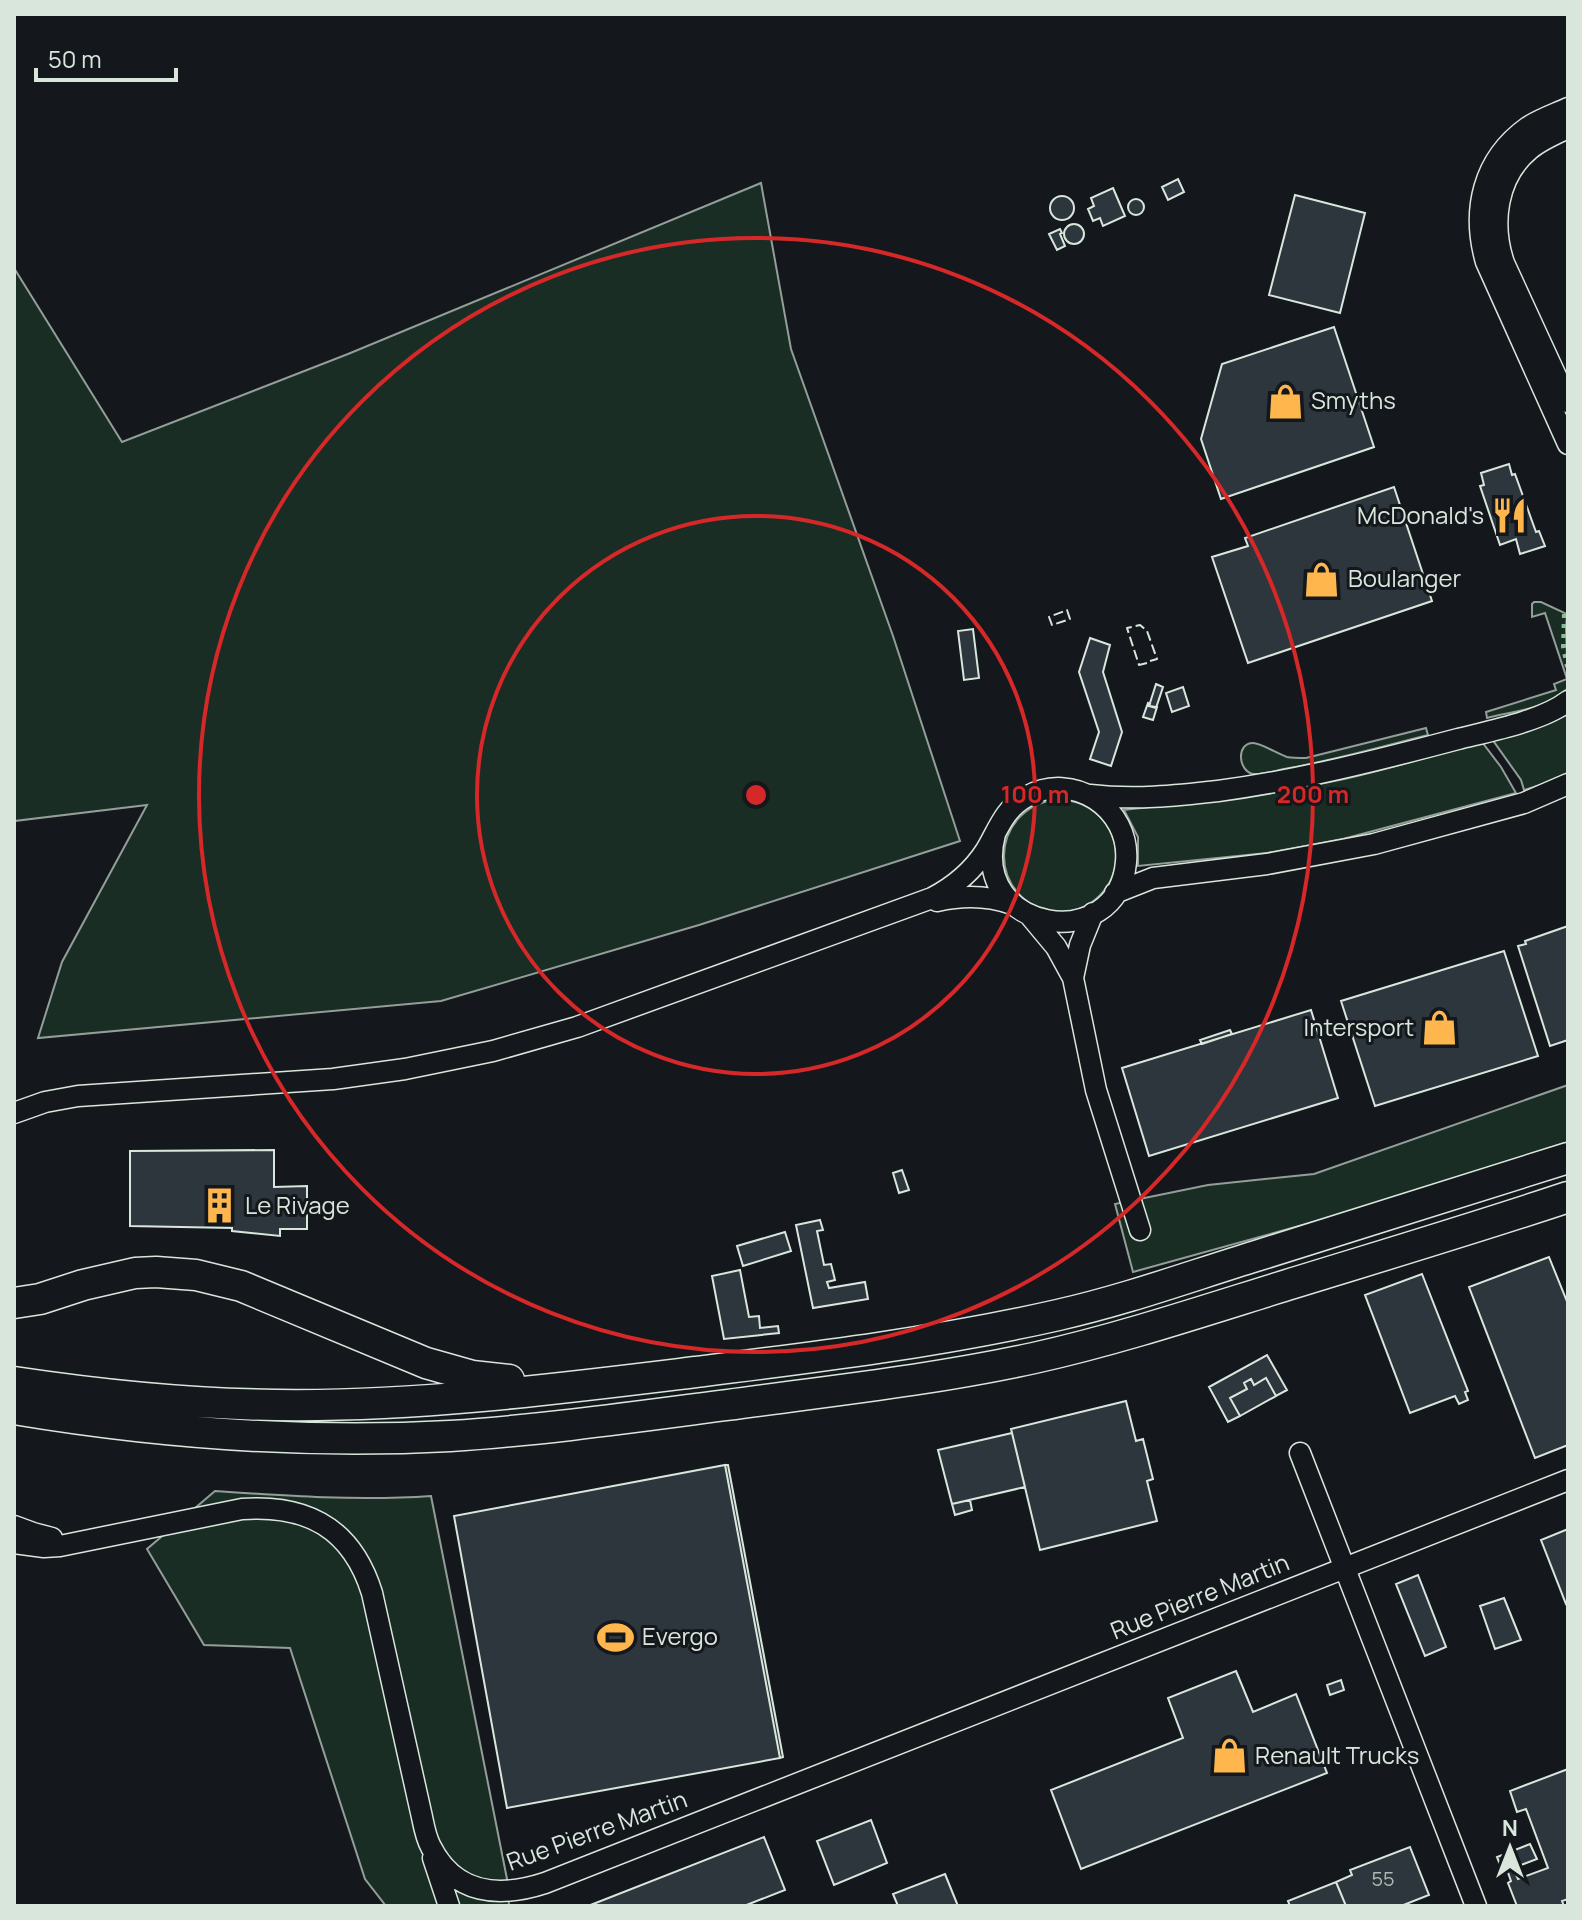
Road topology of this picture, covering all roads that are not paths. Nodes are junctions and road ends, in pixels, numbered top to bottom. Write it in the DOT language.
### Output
graph roads {
  1 [pos="1568,108"];
  2 [pos="1568,128"];
  3 [pos="1568,402"];
  4 [pos="1568,444"];
  5 [pos="1568,701"];
  6 [pos="1568,784"];
  7 [pos="1090,795"];
  8 [pos="995,834"];
  9 [pos="1115,893"];
  10 [pos="1012,904"];
  11 [pos="915,906"];
  12 [pos="1093,913"];
  13 [pos="1030,916"];
  14 [pos="1073,978"];
  15 [pos="78,1096"];
  16 [pos="14,1098"];
  17 [pos="14,1113"];
  18 [pos="1568,1158"];
  19 [pos="1568,1197"];
  20 [pos="1140,1230"];
  21 [pos="14,1303"];
  22 [pos="624,1381"];
  23 [pos="20,1396"];
  24 [pos="1300,1453"];
  25 [pos="1568,1480"];
  26 [pos="14,1526"];
  27 [pos="84,1541"];
  28 [pos="14,1543"];
  29 [pos="1344,1568"];
  30 [pos="430,1846"];
  31 [pos="511,1892"];
  32 [pos="449,1906"];
  33 [pos="483,1906"];
  34 [pos="1476,1906"];
  1 -- 4 [label="street"];
  2 -- 3 [label="street"];
  5 -- 7 [label="street"];
  6 -- 9 [label="street"];
  7 -- 8 [label="street"];
  7 -- 9 [label="street"];
  8 -- 10 [label="street"];
  8 -- 11 [label="street"];
  9 -- 12 [label="street"];
  10 -- 11 [label="street"];
  10 -- 13 [label="street"];
  11 -- 15 [label="street"];
  12 -- 13 [label="street"];
  12 -- 14 [label="street"];
  13 -- 14 [label="street"];
  14 -- 20 [label="street"];
  15 -- 16 [label="street"];
  15 -- 17 [label="street"];
  18 -- 22 [label="highway"];
  19 -- 23 [label="highway"];
  21 -- 22 [label="highway"];
  22 -- 23 [label="highway"];
  24 -- 29 [label="street"];
  25 -- 29 [label="street, Rue Pierre Martin"];
  26 -- 27 [label="street, Rue Pierre Martin"];
  27 -- 28 [label="street, Rue Pierre Martin"];
  27 -- 30 [label="street, Rue Pierre Martin"];
  29 -- 31 [label="street, Rue Pierre Martin"];
  29 -- 34 [label="street"];
  30 -- 31 [label="street, Rue Pierre Martin"];
  30 -- 32 [label="street"];
  31 -- 33 [label="street"];
}
